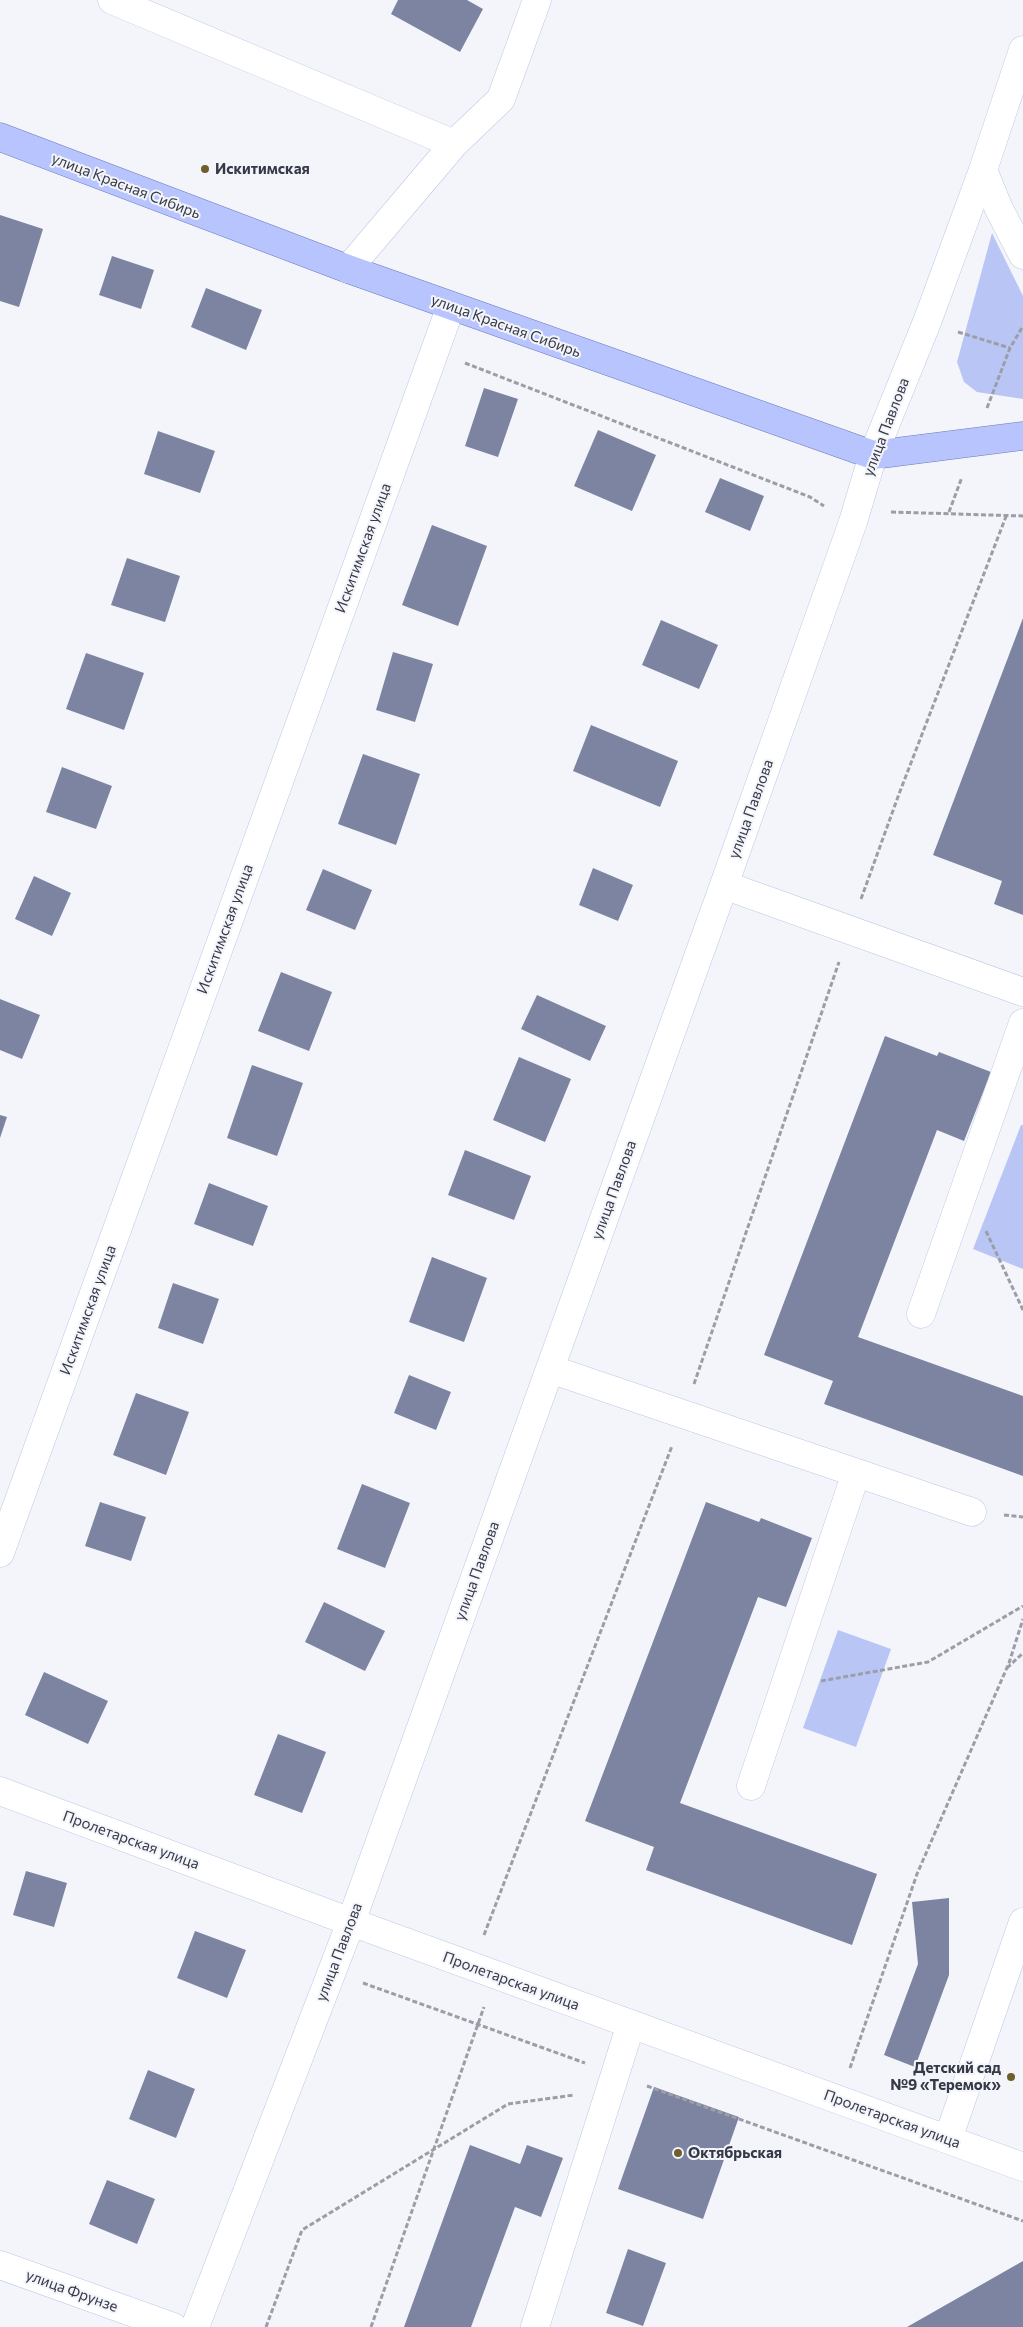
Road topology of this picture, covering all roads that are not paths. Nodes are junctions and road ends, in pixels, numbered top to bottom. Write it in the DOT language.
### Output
graph roads {
  1 [pos="112,0"];
  2 [pos="537,0"];
  3 [pos="1023,50"];
  4 [pos="0,137"];
  5 [pos="454,144"];
  6 [pos="983,170"];
  7 [pos="1023,255"];
  8 [pos="348,270"];
  9 [pos="451,306"];
  10 [pos="1023,436"];
  11 [pos="873,456"];
  12 [pos="724,886"];
  13 [pos="1023,992"];
  14 [pos="1023,1023"];
  15 [pos="921,1314"];
  16 [pos="550,1369"];
  17 [pos="856,1473"];
  18 [pos="972,1512"];
  19 [pos="0,1553"];
  20 [pos="751,1786"];
  21 [pos="0,1791"];
  22 [pos="351,1922"];
  23 [pos="1023,1922"];
  24 [pos="631,2024"];
  25 [pos="948,2139"];
  26 [pos="1023,2167"];
  27 [pos="0,2265"];
  28 [pos="173,2327"];
  29 [pos="195,2327"];
  30 [pos="535,2327"];
  1 -- 5 [label="street"];
  2 -- 5 [label="street"];
  3 -- 6 [label="street, улица Павлова"];
  4 -- 8 [label="main road, улица Красная Сибирь"];
  5 -- 8 [label="street"];
  6 -- 7 [label="street"];
  6 -- 11 [label="street, улица Павлова"];
  8 -- 9 [label="main road, улица Красная Сибирь"];
  9 -- 11 [label="main road, улица Красная Сибирь"];
  9 -- 19 [label="street, Искитимская улица"];
  10 -- 11 [label="main road, улица Красная Сибирь"];
  11 -- 12 [label="street, улица Павлова"];
  12 -- 13 [label="street"];
  12 -- 16 [label="street, улица Павлова"];
  14 -- 15 [label="street"];
  16 -- 17 [label="street"];
  16 -- 22 [label="street, улица Павлова"];
  17 -- 18 [label="street"];
  17 -- 20 [label="street"];
  21 -- 22 [label="street, Пролетарская улица"];
  22 -- 24 [label="street, Пролетарская улица"];
  22 -- 29 [label="street, улица Павлова"];
  23 -- 25 [label="street"];
  24 -- 25 [label="street, Пролетарская улица"];
  24 -- 30 [label="street"];
  25 -- 26 [label="street, Пролетарская улица"];
  27 -- 28 [label="street, улица Фрунзе"];
}
